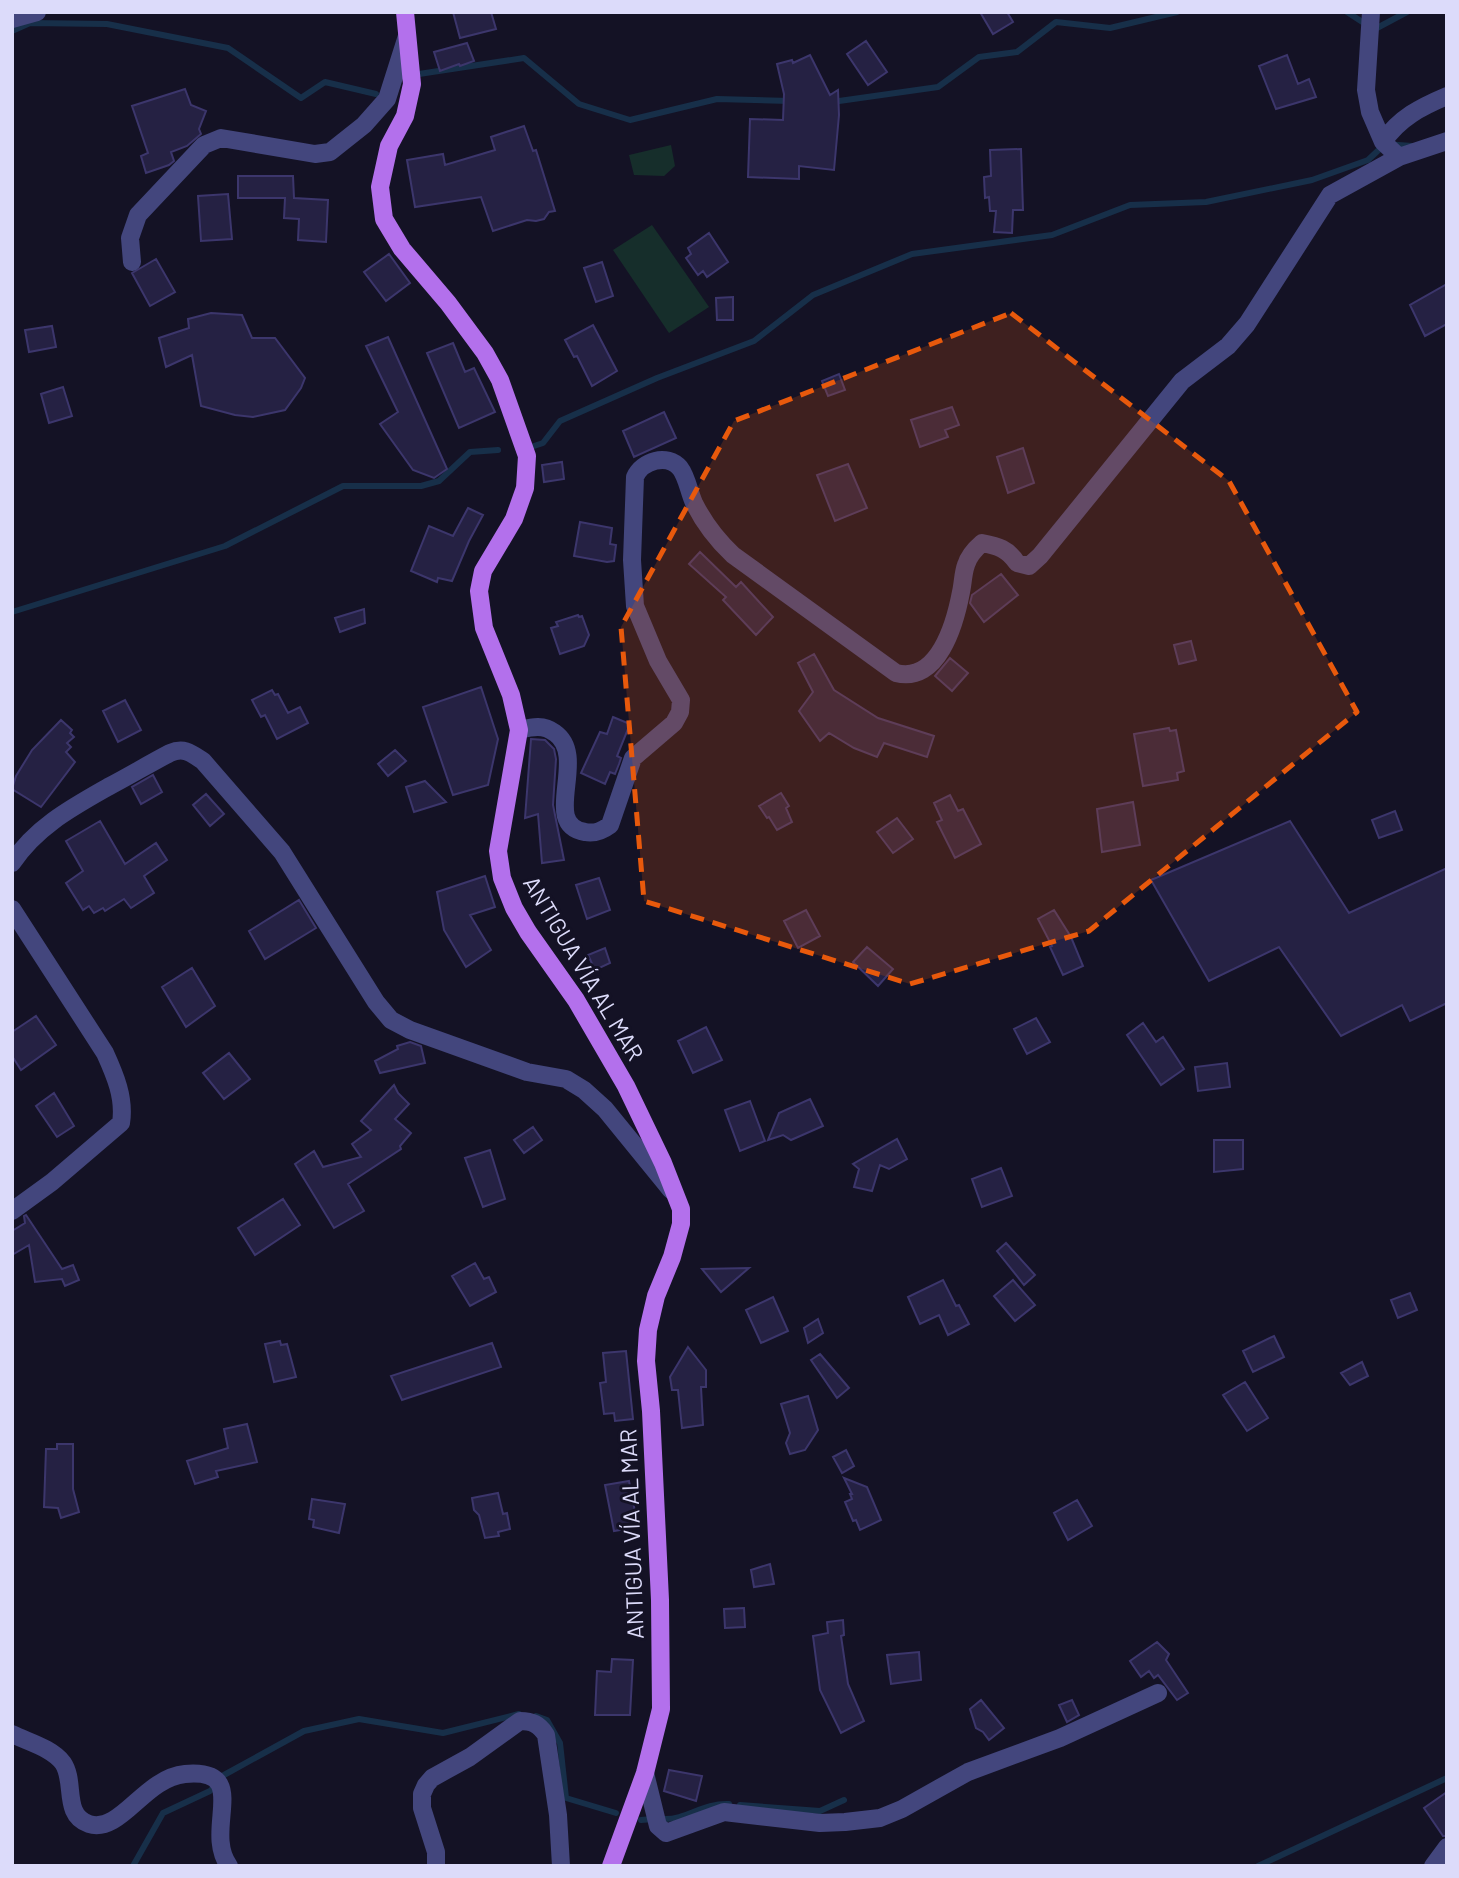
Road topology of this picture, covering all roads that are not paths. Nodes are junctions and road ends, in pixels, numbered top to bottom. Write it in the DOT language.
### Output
graph roads {
  1 [pos="37,12"];
  2 [pos="405,12"];
  3 [pos="1371,12"];
  4 [pos="12,19"];
  5 [pos="407,36"];
  6 [pos="1447,96"];
  7 [pos="1447,141"];
  8 [pos="1383,142"];
  9 [pos="1398,157"];
  10 [pos="132,262"];
  11 [pos="519,730"];
  12 [pos="12,863"];
  13 [pos="12,909"];
  14 [pos="679,1199"];
  15 [pos="12,1211"];
  16 [pos="1158,1693"];
  17 [pos="12,1734"];
  18 [pos="645,1773"];
  19 [pos="1447,1847"];
  20 [pos="229,1866"];
  21 [pos="436,1866"];
  22 [pos="561,1866"];
  23 [pos="611,1866"];
  24 [pos="1433,1866"];
  1 -- 4 [label="street"];
  2 -- 5 [label="main road, ANTIGUA VÍA AL MAR"];
  3 -- 8 [label="street"];
  5 -- 10 [label="street"];
  5 -- 11 [label="main road, ANTIGUA VÍA AL MAR"];
  6 -- 8 [label="street"];
  7 -- 9 [label="street"];
  8 -- 9 [label="street"];
  9 -- 11 [label="street"];
  11 -- 14 [label="main road, ANTIGUA VÍA AL MAR"];
  12 -- 14 [label="street"];
  13 -- 15 [label="street"];
  14 -- 18 [label="main road, ANTIGUA VÍA AL MAR"];
  16 -- 18 [label="street"];
  17 -- 20 [label="street"];
  18 -- 23 [label="main road, ANTIGUA VÍA AL MAR"];
  19 -- 24 [label="street"];
  21 -- 22 [label="street"];
}
